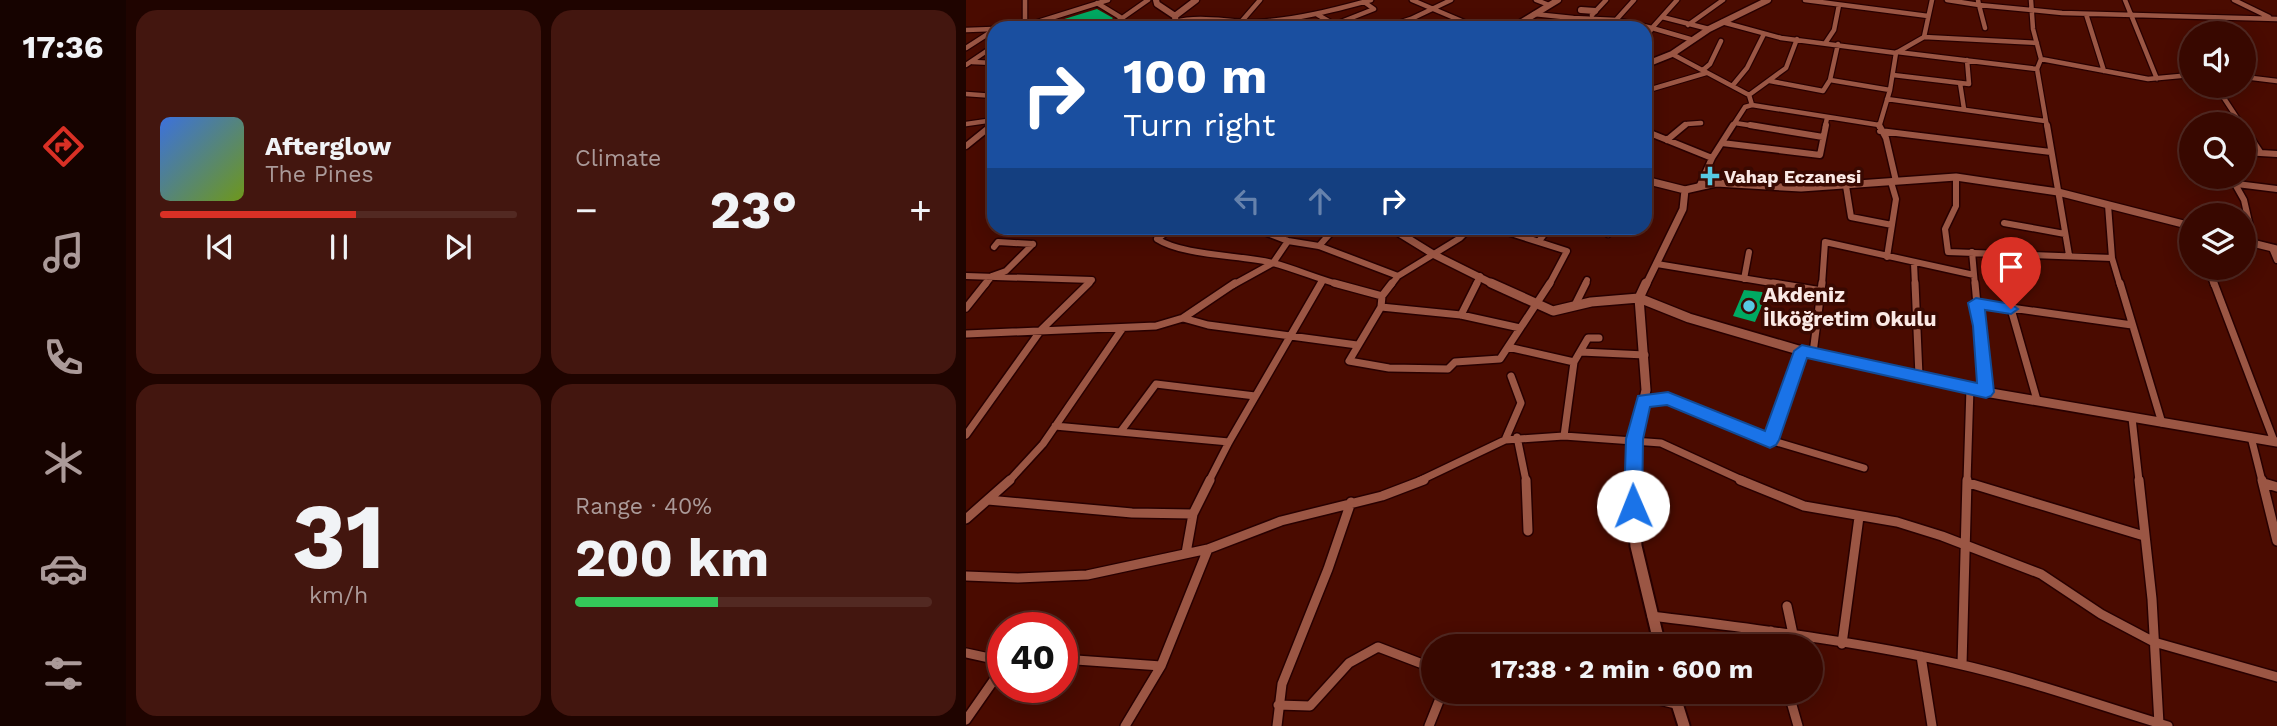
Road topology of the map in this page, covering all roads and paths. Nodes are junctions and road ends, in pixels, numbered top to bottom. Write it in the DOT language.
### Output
graph roads {
  1 [pos="1025,0"];
  2 [pos="1108,0"];
  3 [pos="1148,0"];
  4 [pos="1156,0"];
  5 [pos="1196,0"];
  6 [pos="1260,0"];
  7 [pos="1337,0"];
  8 [pos="1371,0"];
  9 [pos="1412,0"];
  10 [pos="1451,0"];
  11 [pos="1536,0"];
  12 [pos="1558,0"];
  13 [pos="1606,0"];
  14 [pos="1634,0"];
  15 [pos="1677,0"];
  16 [pos="1723,0"];
  17 [pos="1768,0"];
  18 [pos="1805,0"];
  19 [pos="1932,0"];
  20 [pos="1947,0"];
  21 [pos="2031,0"];
  22 [pos="2125,0"];
  23 [pos="2234,0"];
  24 [pos="1097,2"];
  25 [pos="1364,2"];
  26 [pos="1978,3"];
  27 [pos="1549,5"];
  28 [pos="1839,5"];
  29 [pos="1339,7"];
  30 [pos="1432,7"];
  31 [pos="1581,10"];
  32 [pos="1595,11"];
  33 [pos="2031,11"];
  34 [pos="1534,14"];
  35 [pos="2086,14"];
  36 [pos="1318,15"];
  37 [pos="1928,16"];
  38 [pos="2133,16"];
  39 [pos="1120,17"];
  40 [pos="1662,17"];
  41 [pos="1573,18"];
  42 [pos="1587,18"];
  43 [pos="2275,19"];
  44 [pos="1023,21"];
  45 [pos="1041,21"];
  46 [pos="1116,21"];
  47 [pos="1174,21"];
  48 [pos="1176,21"];
  49 [pos="1185,21"];
  50 [pos="1229,21"];
  51 [pos="1242,21"];
  52 [pos="1252,21"];
  53 [pos="1329,21"];
  54 [pos="1349,21"];
  55 [pos="1404,21"];
  56 [pos="1462,21"];
  57 [pos="1523,21"];
  58 [pos="1570,21"];
  59 [pos="1617,21"];
  60 [pos="1722,22"];
  61 [pos="1688,25"];
  62 [pos="1652,28"];
  63 [pos="1985,28"];
  64 [pos="987,29"];
  65 [pos="1709,29"];
  66 [pos="966,30"];
  67 [pos="987,34"];
  68 [pos="1764,34"];
  69 [pos="1924,37"];
  70 [pos="1690,39"];
  71 [pos="1797,39"];
  72 [pos="1721,41"];
  73 [pos="1826,42"];
  74 [pos="2037,43"];
  75 [pos="1838,44"];
  76 [pos="966,48"];
  77 [pos="987,51"];
  78 [pos="1897,52"];
  79 [pos="1672,54"];
  80 [pos="2042,59"];
  81 [pos="1967,60"];
  82 [pos="1652,62"];
  83 [pos="969,63"];
  84 [pos="987,63"];
  85 [pos="2037,69"];
  86 [pos="1704,71"];
  87 [pos="2104,71"];
  88 [pos="1892,75"];
  89 [pos="2179,76"];
  90 [pos="2256,78"];
  91 [pos="2157,79"];
  92 [pos="1830,80"];
  93 [pos="2277,80"];
  94 [pos="1770,81"];
  95 [pos="1960,83"];
  96 [pos="1732,85"];
  97 [pos="1652,87"];
  98 [pos="1890,90"];
  99 [pos="966,94"];
  100 [pos="1749,95"];
  101 [pos="987,96"];
  102 [pos="1887,99"];
  103 [pos="1752,105"];
  104 [pos="1964,109"];
  105 [pos="1828,118"];
  106 [pos="2045,121"];
  107 [pos="987,122"];
  108 [pos="1702,123"];
  109 [pos="1735,123"];
  110 [pos="966,124"];
  111 [pos="987,128"];
  112 [pos="1880,128"];
  113 [pos="1652,134"];
  114 [pos="1823,137"];
  115 [pos="1667,140"];
  116 [pos="1722,143"];
  117 [pos="966,146"];
  118 [pos="2256,146"];
  119 [pos="2051,152"];
  120 [pos="2256,152"];
  121 [pos="2260,152"];
  122 [pos="2277,154"];
  123 [pos="1712,158"];
  124 [pos="1956,177"];
  125 [pos="1893,181"];
  126 [pos="1652,182"];
  127 [pos="1700,185"];
  128 [pos="1846,186"];
  129 [pos="2256,186"];
  130 [pos="2277,189"];
  131 [pos="1685,190"];
  132 [pos="2058,192"];
  133 [pos="2108,205"];
  134 [pos="2004,223"];
  135 [pos="2179,223"];
  136 [pos="1892,225"];
  137 [pos="2066,234"];
  138 [pos="1162,235"];
  139 [pos="1272,235"];
  140 [pos="1329,235"];
  141 [pos="1402,235"];
  142 [pos="1463,235"];
  143 [pos="1519,235"];
  144 [pos="1544,235"];
  145 [pos="1288,241"];
  146 [pos="1539,241"];
  147 [pos="2256,244"];
  148 [pos="1319,246"];
  149 [pos="994,247"];
  150 [pos="2274,248"];
  151 [pos="1749,252"];
  152 [pos="1972,252"];
  153 [pos="1433,254"];
  154 [pos="2069,255"];
  155 [pos="1887,257"];
  156 [pos="2112,258"];
  157 [pos="2277,260"];
  158 [pos="1273,262"];
  159 [pos="1914,263"];
  160 [pos="1657,264"];
  161 [pos="1398,275"];
  162 [pos="1974,275"];
  163 [pos="966,276"];
  164 [pos="992,276"];
  165 [pos="1480,276"];
  166 [pos="1744,279"];
  167 [pos="1587,280"];
  168 [pos="2213,280"];
  169 [pos="1324,281"];
  170 [pos="1822,291"];
  171 [pos="1382,296"];
  172 [pos="1639,298"];
  173 [pos="1976,303"];
  174 [pos="1575,305"];
  175 [pos="1537,306"];
  176 [pos="1381,307"];
  177 [pos="966,308"];
  178 [pos="2011,309"];
  179 [pos="1461,315"];
  180 [pos="1183,318"];
  181 [pos="2132,325"];
  182 [pos="1520,328"];
  183 [pos="1122,329"];
  184 [pos="1041,330"];
  185 [pos="966,334"];
  186 [pos="1290,334"];
  187 [pos="1599,338"];
  188 [pos="1357,345"];
  189 [pos="1508,347"];
  190 [pos="1802,351"];
  191 [pos="1581,352"];
  192 [pos="1813,352"];
  193 [pos="1645,355"];
  194 [pos="1574,362"];
  195 [pos="1511,376"];
  196 [pos="1919,376"];
  197 [pos="1970,388"];
  198 [pos="1986,392"];
  199 [pos="1255,396"];
  200 [pos="2037,400"];
  201 [pos="1643,401"];
  202 [pos="2132,418"];
  203 [pos="2162,423"];
  204 [pos="1055,426"];
  205 [pos="1121,431"];
  206 [pos="966,435"];
  207 [pos="1564,436"];
  208 [pos="1517,437"];
  209 [pos="2251,437"];
  210 [pos="1635,439"];
  211 [pos="1505,440"];
  212 [pos="1770,440"];
  213 [pos="2276,441"];
  214 [pos="1229,442"];
  215 [pos="1864,468"];
  216 [pos="1969,483"];
  217 [pos="2264,483"];
  218 [pos="2277,487"];
  219 [pos="988,500"];
  220 [pos="1351,502"];
  221 [pos="1193,514"];
  222 [pos="1859,517"];
  223 [pos="966,519"];
  224 [pos="1528,531"];
  225 [pos="2144,536"];
  226 [pos="2277,541"];
  227 [pos="1965,546"];
  228 [pos="1208,550"];
  229 [pos="1186,553"];
  230 [pos="966,576"];
  231 [pos="1787,606"];
  232 [pos="1652,616"];
  233 [pos="1771,631"];
  234 [pos="1657,634"];
  235 [pos="1772,634"];
  236 [pos="1793,634"];
  237 [pos="1823,640"];
  238 [pos="2154,642"];
  239 [pos="1842,644"];
  240 [pos="966,653"];
  241 [pos="1921,656"];
  242 [pos="987,658"];
  243 [pos="1078,660"];
  244 [pos="1421,663"];
  245 [pos="1962,665"];
  246 [pos="1161,666"];
  247 [pos="2277,677"];
  248 [pos="987,690"];
  249 [pos="1438,704"];
  250 [pos="1676,704"];
  251 [pos="1792,704"];
  252 [pos="1278,705"];
  253 [pos="966,720"];
  254 [pos="2162,725"];
  255 [pos="1125,726"];
  256 [pos="1277,726"];
  257 [pos="1429,726"];
  258 [pos="1684,726"];
  259 [pos="1798,726"];
  260 [pos="1933,726"];
  1 -- 44 [label="street"];
  2 -- 24 [label="street"];
  3 -- 39 [label="street"];
  4 -- 47 [label="street"];
  5 -- 48 [label="street"];
  6 -- 51 [label="street"];
  7 -- 29 [label="street"];
  8 -- 25 [label="street"];
  9 -- 30 [label="street"];
  10 -- 30 [label="street"];
  11 -- 27 [label="street"];
  12 -- 27 [label="street"];
  13 -- 32 [label="street"];
  14 -- 59 [label="street"];
  15 -- 40 [label="street"];
  16 -- 61 [label="street"];
  17 -- 60 [label="street"];
  18 -- 28 [label="street"];
  19 -- 37 [label="street"];
  20 -- 26 [label="street"];
  21 -- 33 [label="street"];
  22 -- 38 [label="street"];
  23 -- 43 [label="street"];
  24 -- 39 [label="street"];
  24 -- 45 [label="street"];
  25 -- 29 [label="street"];
  25 -- 54 [label="street"];
  26 -- 33 [label="street"];
  26 -- 63 [label="street"];
  27 -- 34 [label="street"];
  28 -- 37 [label="street"];
  28 -- 73 [label="street"];
  29 -- 36 [label="street"];
  30 -- 55 [label="street"];
  30 -- 56 [label="street"];
  31 -- 32 [label="street"];
  32 -- 42 [label="street"];
  33 -- 35 [label="street"];
  33 -- 74 [label="street"];
  34 -- 41 [label="street"];
  34 -- 57 [label="street"];
  35 -- 38 [label="street"];
  35 -- 87 [label="street"];
  36 -- 52 [label="street"];
  36 -- 53 [label="street"];
  37 -- 69 [label="street"];
  38 -- 43 [label="street"];
  38 -- 91 [label="street"];
  39 -- 46 [label="street"];
  40 -- 61 [label="street"];
  40 -- 62 [label="street"];
  41 -- 42 [label="street"];
  41 -- 58 [label="street"];
  42 -- 59 [label="street"];
  49 -- 50 [label="street"];
  60 -- 65 [label="street"];
  60 -- 68 [label="street"];
  61 -- 65 [label="street"];
  62 -- 70 [label="street"];
  64 -- 66 [label="street"];
  65 -- 70 [label="street"];
  67 -- 76 [label="street"];
  68 -- 71 [label="street"];
  68 -- 96 [label="street"];
  69 -- 74 [label="street"];
  69 -- 78 [label="street"];
  70 -- 79 [label="street"];
  71 -- 73 [label="street"];
  71 -- 94 [label="street"];
  72 -- 86 [label="street"];
  73 -- 75 [label="street"];
  74 -- 80 [label="street"];
  75 -- 78 [label="street"];
  75 -- 92 [label="street"];
  77 -- 83 [label="street"];
  78 -- 81 [label="street"];
  78 -- 88 [label="street"];
  79 -- 82 [label="street"];
  79 -- 86 [label="street"];
  80 -- 85 [label="street"];
  80 -- 87 [label="street"];
  81 -- 85 [label="street"];
  81 -- 95 [label="street"];
  83 -- 84 [label="street"];
  85 -- 106 [label="street"];
  86 -- 96 [label="street"];
  86 -- 97 [label="street"];
  87 -- 91 [label="street"];
  88 -- 95 [label="street"];
  88 -- 98 [label="street"];
  89 -- 91 [label="street"];
  90 -- 93 [label="street"];
  92 -- 94 [label="street"];
  92 -- 98 [label="street"];
  94 -- 100 [label="street"];
  95 -- 104 [label="street"];
  96 -- 100 [label="street"];
  98 -- 102 [label="street"];
  99 -- 101 [label="street"];
  100 -- 103 [label="street"];
  102 -- 104 [label="street"];
  102 -- 112 [label="street"];
  103 -- 105 [label="street"];
  103 -- 109 [label="street"];
  104 -- 106 [label="street"];
  105 -- 112 [label="street"];
  105 -- 114 [label="street"];
  106 -- 119 [label="street"];
  107 -- 110 [label="street"];
  108 -- 115 [label="street"];
  109 -- 114 [label="street"];
  109 -- 116 [label="street"];
  111 -- 117 [label="street"];
  112 -- 119 [label="street"];
  112 -- 125 [label="street"];
  113 -- 115 [label="street"];
  114 -- 116 [label="street"];
  115 -- 123 [label="street"];
  116 -- 123 [label="street"];
  118 -- 121 [label="street"];
  119 -- 132 [label="street"];
  120 -- 121 [label="street"];
  121 -- 122 [label="street"];
  123 -- 127 [label="street"];
  124 -- 125 [label="street"];
  124 -- 132 [label="street"];
  124 -- 152 [label="street"];
  125 -- 128 [label="street"];
  125 -- 136 [label="street"];
  126 -- 131 [label="street"];
  127 -- 128 [label="street"];
  127 -- 131 [label="street"];
  128 -- 136 [label="street"];
  129 -- 130 [label="street"];
  131 -- 160 [label="street"];
  132 -- 133 [label="street"];
  132 -- 137 [label="street"];
  133 -- 135 [label="street"];
  133 -- 156 [label="street"];
  134 -- 137 [label="street"];
  136 -- 155 [label="street"];
  137 -- 154 [label="street"];
  138 -- 158 [label="street"];
  139 -- 145 [label="street"];
  140 -- 148 [label="street"];
  141 -- 153 [label="street"];
  142 -- 153 [label="street"];
  143 -- 146 [label="street"];
  144 -- 146 [label="street"];
  145 -- 148 [label="street"];
  145 -- 158 [label="street"];
  146 -- 175 [label="street"];
  147 -- 150 [label="street"];
  148 -- 161 [label="street"];
  149 -- 164 [label="street"];
  150 -- 157 [label="street"];
  151 -- 166 [label="street"];
  152 -- 154 [label="street"];
  152 -- 162 [label="street"];
  153 -- 161 [label="street"];
  153 -- 165 [label="street"];
  154 -- 156 [label="street"];
  155 -- 159 [label="street"];
  155 -- 170 [label="street"];
  156 -- 181 [label="street"];
  158 -- 169 [label="street"];
  158 -- 180 [label="street"];
  159 -- 162 [label="street"];
  159 -- 196 [label="street"];
  160 -- 166 [label="street"];
  160 -- 172 [label="street"];
  161 -- 171 [label="street"];
  162 -- 173 [label="street"];
  163 -- 164 [label="street"];
  164 -- 177 [label="street"];
  164 -- 184 [label="street"];
  165 -- 175 [label="street"];
  165 -- 179 [label="street"];
  166 -- 170 [label="street"];
  167 -- 174 [label="street"];
  168 -- 213 [label="street"];
  169 -- 171 [label="street"];
  169 -- 186 [label="street"];
  170 -- 192 [label="street"];
  171 -- 176 [label="street"];
  172 -- 174 [label="street"];
  172 -- 190 [label="street"];
  172 -- 193 [label="street"];
  173 -- 178 [label="street"];
  173 -- 198 [label="street"];
  174 -- 175 [label="street"];
  175 -- 182 [label="street"];
  176 -- 179 [label="street"];
  176 -- 188 [label="street"];
  178 -- 181 [label="street"];
  178 -- 200 [label="street"];
  179 -- 182 [label="street"];
  180 -- 183 [label="street"];
  180 -- 186 [label="street"];
  181 -- 203 [label="street"];
  182 -- 189 [label="street"];
  183 -- 184 [label="street"];
  183 -- 204 [label="street"];
  184 -- 185 [label="street"];
  184 -- 206 [label="street"];
  186 -- 188 [label="street"];
  186 -- 199 [label="street"];
  187 -- 191 [label="street"];
  188 -- 189 [label="street"];
  189 -- 194 [label="street"];
  190 -- 192 [label="street"];
  190 -- 212 [label="street"];
  191 -- 193 [label="street"];
  191 -- 194 [label="street"];
  192 -- 196 [label="street"];
  193 -- 201 [label="street"];
  194 -- 207 [label="street"];
  195 -- 211 [label="street"];
  196 -- 197 [label="street"];
  197 -- 198 [label="street"];
  197 -- 216 [label="street"];
  198 -- 200 [label="street"];
  199 -- 205 [label="street"];
  199 -- 214 [label="street"];
  200 -- 202 [label="street"];
  201 -- 210 [label="street"];
  201 -- 212 [label="street"];
  202 -- 203 [label="street"];
  202 -- 225 [label="street"];
  203 -- 209 [label="street"];
  204 -- 205 [label="street"];
  204 -- 219 [label="street"];
  205 -- 214 [label="street"];
  207 -- 208 [label="street"];
  207 -- 210 [label="street"];
  208 -- 211 [label="street"];
  208 -- 224 [label="street"];
  209 -- 213 [label="street"];
  209 -- 217 [label="street"];
  210 -- 222 [label="street"];
  210 -- 232 [label="street"];
  211 -- 220 [label="street"];
  212 -- 215 [label="street"];
  214 -- 221 [label="street"];
  216 -- 225 [label="street"];
  216 -- 227 [label="street"];
  217 -- 218 [label="street"];
  217 -- 226 [label="street"];
  219 -- 221 [label="street"];
  219 -- 223 [label="street"];
  220 -- 228 [label="street"];
  220 -- 252 [label="street"];
  221 -- 229 [label="street"];
  222 -- 227 [label="street"];
  222 -- 239 [label="street"];
  225 -- 238 [label="street"];
  227 -- 238 [label="street"];
  227 -- 245 [label="street"];
  228 -- 229 [label="street"];
  228 -- 246 [label="street"];
  229 -- 230 [label="street"];
  231 -- 236 [label="street"];
  232 -- 233 [label="street"];
  232 -- 234 [label="street"];
  233 -- 235 [label="street"];
  233 -- 236 [label="street"];
  237 -- 239 [label="street"];
  238 -- 247 [label="street"];
  238 -- 254 [label="street"];
  239 -- 241 [label="street"];
  240 -- 242 [label="street"];
  241 -- 245 [label="street"];
  241 -- 260 [label="street"];
  243 -- 246 [label="street"];
  244 -- 252 [label="street"];
  245 -- 254 [label="street"];
  246 -- 255 [label="street"];
  248 -- 253 [label="street"];
  249 -- 257 [label="street"];
  250 -- 258 [label="street"];
  251 -- 259 [label="street"];
  252 -- 256 [label="street"];
}
